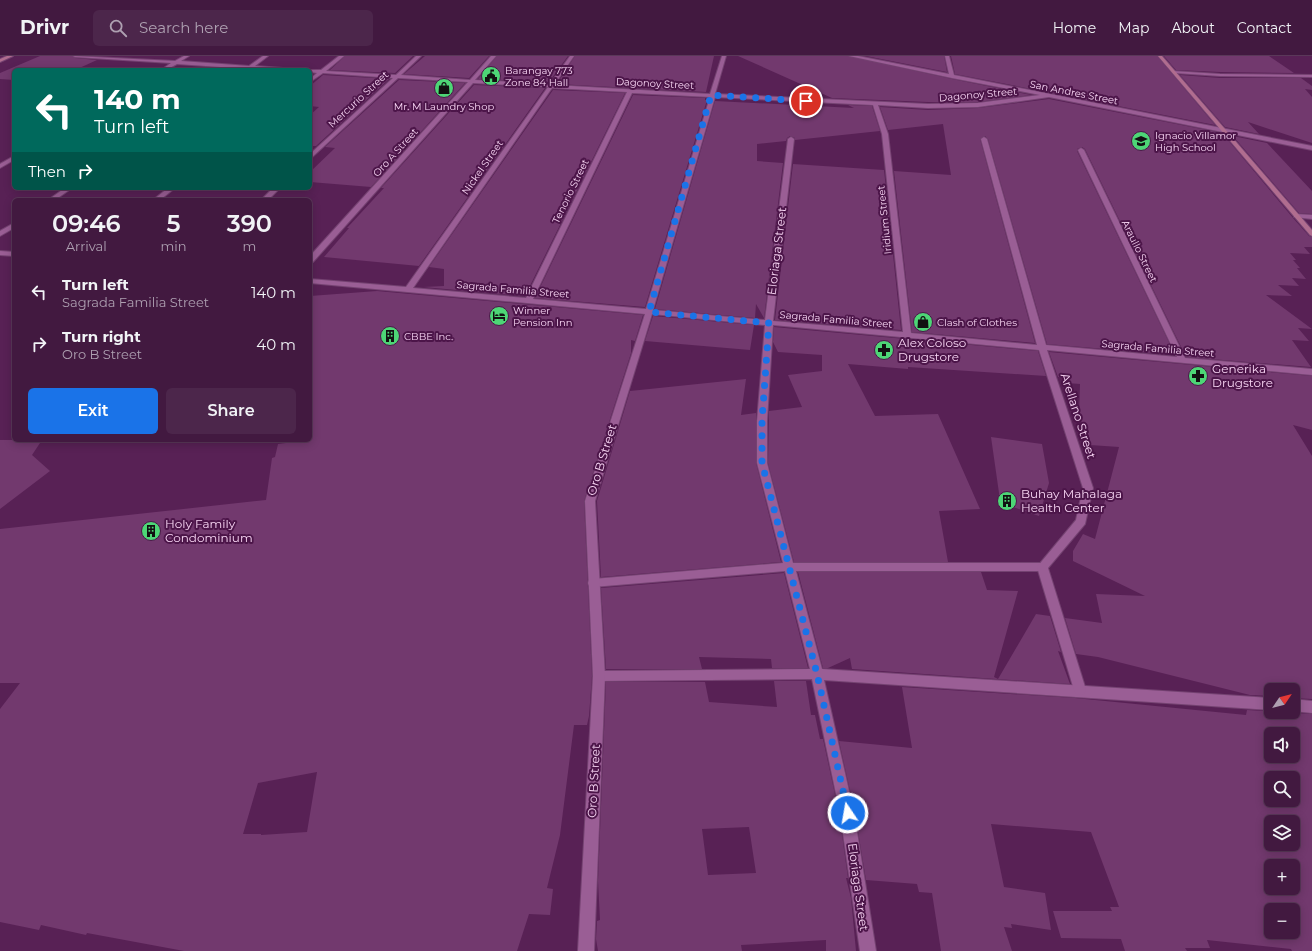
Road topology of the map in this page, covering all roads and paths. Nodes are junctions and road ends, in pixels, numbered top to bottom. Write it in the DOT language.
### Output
graph roads {
  1 [pos="11,56"];
  2 [pos="75,56"];
  3 [pos="187,56"];
  4 [pos="266,56"];
  5 [pos="342,56"];
  6 [pos="419,56"];
  7 [pos="494,56"];
  8 [pos="572,56"];
  9 [pos="724,56"];
  10 [pos="850,56"];
  11 [pos="947,56"];
  12 [pos="1160,56"];
  13 [pos="0,61"];
  14 [pos="176,62"];
  15 [pos="166,68"];
  16 [pos="248,68"];
  17 [pos="312,71"];
  18 [pos="322,72"];
  19 [pos="1175,72"];
  20 [pos="397,76"];
  21 [pos="952,76"];
  22 [pos="1312,76"];
  23 [pos="312,80"];
  24 [pos="472,81"];
  25 [pos="551,86"];
  26 [pos="630,91"];
  27 [pos="711,95"];
  28 [pos="1047,96"];
  29 [pos="875,104"];
  30 [pos="1224,131"];
  31 [pos="791,139"];
  32 [pos="984,139"];
  33 [pos="1312,148"];
  34 [pos="1080,150"];
  35 [pos="312,155"];
  36 [pos="12,159"];
  37 [pos="0,166"];
  38 [pos="66,190"];
  39 [pos="169,190"];
  40 [pos="275,190"];
  41 [pos="54,198"];
  42 [pos="159,198"];
  43 [pos="266,198"];
  44 [pos="1296,216"];
  45 [pos="1312,217"];
  46 [pos="12,225"];
  47 [pos="0,234"];
  48 [pos="1312,234"];
  49 [pos="0,253"];
  50 [pos="12,254"];
  51 [pos="312,258"];
  52 [pos="312,281"];
  53 [pos="408,290"];
  54 [pos="528,301"];
  55 [pos="649,312"];
  56 [pos="769,323"];
  57 [pos="907,335"];
  58 [pos="1042,347"];
  59 [pos="1182,360"];
  60 [pos="1312,372"];
  61 [pos="788,567"];
  62 [pos="1042,567"];
  63 [pos="593,583"];
  64 [pos="817,674"];
  65 [pos="599,676"];
  66 [pos="1080,690"];
  67 [pos="1264,703"];
  68 [pos="1300,706"];
  69 [pos="1312,707"];
  70 [pos="586,951"];
  71 [pos="868,951"];
  1 -- 13 [label="main road"];
  2 -- 14 [label="street"];
  3 -- 14 [label="street"];
  4 -- 16 [label="street"];
  5 -- 18 [label="street"];
  6 -- 20 [label="street, Mercurio Street"];
  7 -- 24 [label="street, Oro A Street"];
  8 -- 25 [label="street, Nickel Street"];
  9 -- 27 [label="street, Oro B Street"];
  10 -- 21 [label="street, San Andres Street"];
  11 -- 21 [label="street"];
  12 -- 19 [label="main road"];
  14 -- 15 [label="street"];
  14 -- 16 [label="street"];
  17 -- 18 [label="street, Dagonoy Street"];
  18 -- 20 [label="street, Dagonoy Street"];
  18 -- 23 [label="street"];
  19 -- 22 [label="street"];
  19 -- 30 [label="main road"];
  20 -- 24 [label="street, Dagonoy Street"];
  20 -- 35 [label="street, Mercurio Street"];
  21 -- 28 [label="street, San Andres Street"];
  24 -- 25 [label="street, Dagonoy Street"];
  24 -- 51 [label="street, Oro A Street"];
  25 -- 26 [label="street, Dagonoy Street"];
  25 -- 53 [label="street, Nickel Street"];
  26 -- 27 [label="street, Dagonoy Street"];
  26 -- 54 [label="street, Tenorio Street"];
  27 -- 29 [label="street, Dagonoy Street"];
  27 -- 55 [label="street, Oro B Street"];
  28 -- 29 [label="street, Dagonoy Street"];
  28 -- 30 [label="street, San Andres Street"];
  29 -- 57 [label="street, Iridium Street"];
  30 -- 33 [label="street, San Andres Street"];
  30 -- 44 [label="main road"];
  31 -- 56 [label="street, Eloriaga Street"];
  32 -- 58 [label="street, Arellano Street"];
  34 -- 59 [label="street, Araullo Street"];
  36 -- 37 [label="street"];
  38 -- 41 [label="street"];
  39 -- 42 [label="street"];
  40 -- 43 [label="street"];
  44 -- 45 [label="street"];
  44 -- 48 [label="main road"];
  46 -- 47 [label="street"];
  49 -- 50 [label="street"];
  52 -- 53 [label="street, Sagrada Familia Street"];
  53 -- 54 [label="street, Sagrada Familia Street"];
  54 -- 55 [label="street, Sagrada Familia Street"];
  55 -- 56 [label="street, Sagrada Familia Street"];
  55 -- 63 [label="street, Oro B Street"];
  56 -- 57 [label="street, Sagrada Familia Street"];
  56 -- 61 [label="street, Eloriaga Street"];
  57 -- 58 [label="street, Sagrada Familia Street"];
  58 -- 59 [label="street, Sagrada Familia Street"];
  58 -- 62 [label="street, Arellano Street"];
  59 -- 60 [label="street, Sagrada Familia Street"];
  61 -- 62 [label="street"];
  61 -- 63 [label="street"];
  61 -- 64 [label="street, Eloriaga Street"];
  62 -- 66 [label="street"];
  63 -- 65 [label="street, Oro B Street"];
  64 -- 65 [label="street"];
  64 -- 66 [label="street"];
  64 -- 71 [label="street, Eloriaga Street"];
  65 -- 70 [label="street, Oro B Street"];
  66 -- 67 [label="street"];
  68 -- 69 [label="street"];
}
